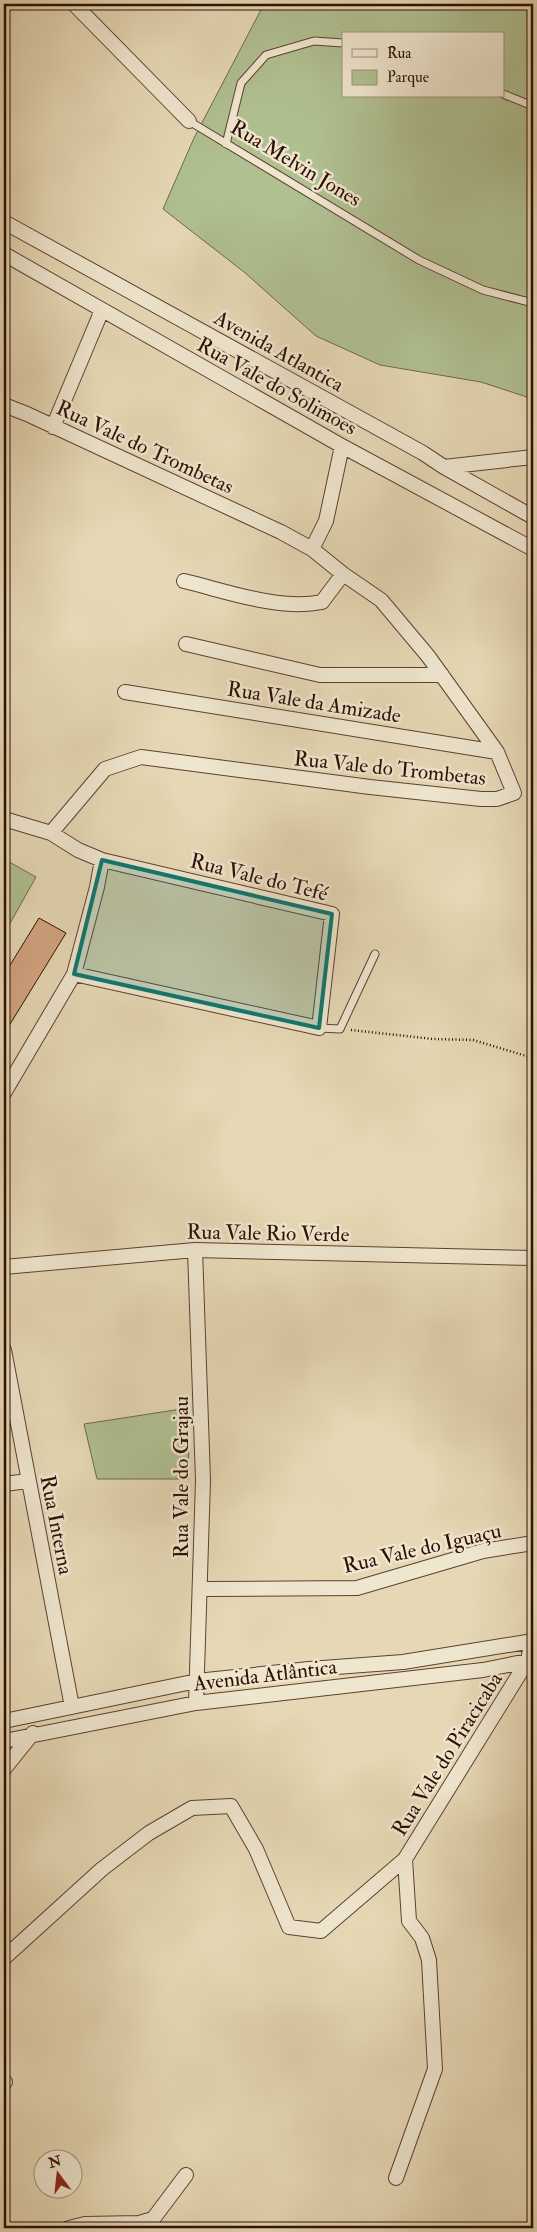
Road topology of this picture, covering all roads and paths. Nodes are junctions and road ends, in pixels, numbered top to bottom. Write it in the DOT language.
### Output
graph roads {
  1 [pos="74,4"];
  2 [pos="342,44"];
  3 [pos="504,94"];
  4 [pos="533,106"];
  5 [pos="189,121"];
  6 [pos="226,144"];
  7 [pos="4,222"];
  8 [pos="4,254"];
  9 [pos="533,303"];
  10 [pos="102,310"];
  11 [pos="4,405"];
  12 [pos="53,426"];
  13 [pos="342,446"];
  14 [pos="533,457"];
  15 [pos="444,467"];
  16 [pos="533,517"];
  17 [pos="312,549"];
  18 [pos="533,549"];
  19 [pos="343,574"];
  20 [pos="184,581"];
  21 [pos="186,644"];
  22 [pos="442,676"];
  23 [pos="125,692"];
  24 [pos="497,752"];
  25 [pos="4,819"];
  26 [pos="51,833"];
  27 [pos="102,860"];
  28 [pos="375,954"];
  29 [pos="74,974"];
  30 [pos="319,1028"];
  31 [pos="340,1029"];
  32 [pos="533,1058"];
  33 [pos="4,1093"];
  34 [pos="195,1250"];
  35 [pos="533,1258"];
  36 [pos="4,1267"];
  37 [pos="4,1350"];
  38 [pos="28,1480"];
  39 [pos="4,1484"];
  40 [pos="533,1543"];
  41 [pos="200,1589"];
  42 [pos="533,1641"];
  43 [pos="530,1660"];
  44 [pos="197,1681"];
  45 [pos="196,1703"];
  46 [pos="72,1707"];
  47 [pos="38,1715"];
  48 [pos="4,1721"];
  49 [pos="33,1736"];
  50 [pos="4,1741"];
  51 [pos="4,1769"];
  52 [pos="405,1859"];
  53 [pos="4,1958"];
  54 [pos="186,2175"];
  55 [pos="396,2178"];
  56 [pos="69,2228"];
  1 -- 5 [label="street, Rua Melvin Jones"];
  2 -- 6 [label="lane"];
  3 -- 4 [label="lane"];
  5 -- 6 [label="lane, Rua Melvin Jones"];
  6 -- 9 [label="lane, Rua Melvin Jones"];
  7 -- 15 [label="street, Avenida Atlantica"];
  8 -- 10 [label="street, Rua Vale do Solimoes"];
  10 -- 12 [label="street"];
  10 -- 13 [label="street, Rua Vale do Solimoes"];
  11 -- 12 [label="street, Rua Vale do Trombetas"];
  12 -- 17 [label="street, Rua Vale do Trombetas"];
  13 -- 17 [label="street"];
  13 -- 18 [label="street, Rua Vale do Solimoes"];
  14 -- 15 [label="street"];
  15 -- 16 [label="street, Avenida Atlantica"];
  17 -- 19 [label="street, Rua Vale do Trombetas"];
  19 -- 20 [label="street"];
  19 -- 22 [label="street, Rua Vale do Trombetas"];
  21 -- 22 [label="street"];
  22 -- 24 [label="street, Rua Vale do Trombetas"];
  23 -- 24 [label="street, Rua Vale da Amizade"];
  24 -- 26 [label="street, Rua Vale do Trombetas"];
  25 -- 26 [label="street, Rua Vale do Tefé"];
  26 -- 27 [label="street, Rua Vale do Tefé"];
  27 -- 29 [label="street"];
  27 -- 30 [label="street, Rua Vale do Tefé"];
  28 -- 31 [label="lane"];
  29 -- 30 [label="street"];
  29 -- 33 [label="street"];
  30 -- 31 [label="lane"];
  31 -- 32 [label="path"];
  34 -- 35 [label="street, Rua Vale Rio Verde"];
  34 -- 36 [label="street, Rua Vale Rio Verde"];
  34 -- 41 [label="street, Rua Vale do Grajau"];
  37 -- 38 [label="street, Rua Interna"];
  38 -- 39 [label="street"];
  38 -- 46 [label="street, Rua Interna"];
  40 -- 41 [label="street, Rua Vale do Iguaçu"];
  41 -- 44 [label="street, Rua Vale do Grajau"];
  42 -- 43 [label="street, Rua Vale do Piracicaba"];
  42 -- 44 [label="street, Avenida Atlântica"];
  43 -- 45 [label="street, Avenida Atlântica"];
  43 -- 52 [label="street, Rua Vale do Piracicaba"];
  44 -- 45 [label="street, Rua Vale do Grajau"];
  44 -- 46 [label="street, Avenida Atlântica"];
  45 -- 49 [label="street, Avenida Atlântica"];
  46 -- 47 [label="street, Avenida Atlântica"];
  47 -- 48 [label="street, Avenida Atlântica"];
  47 -- 49 [label="street"];
  49 -- 50 [label="street, Avenida Atlântica"];
  49 -- 51 [label="street"];
  52 -- 53 [label="street"];
  52 -- 55 [label="street, Rua Vale do Piracicaba"];
  54 -- 56 [label="street"];
}
